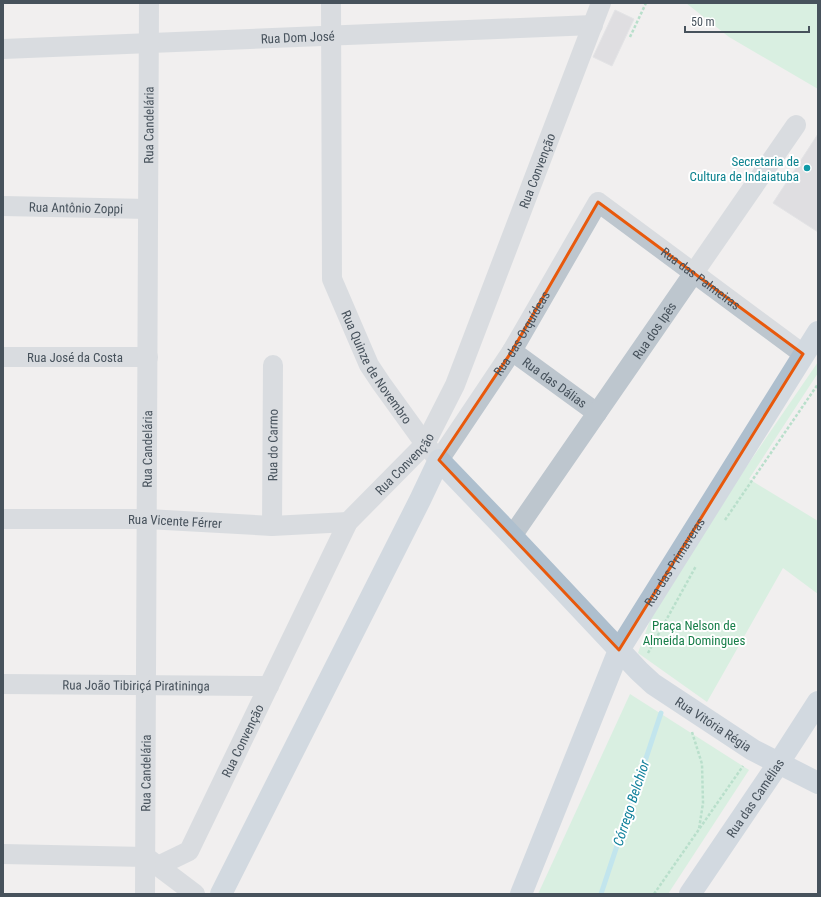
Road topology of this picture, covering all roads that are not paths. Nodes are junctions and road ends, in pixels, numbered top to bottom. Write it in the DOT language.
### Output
graph roads {
  1 [pos="149,3"];
  2 [pos="331,3"];
  3 [pos="592,3"];
  4 [pos="601,3"];
  5 [pos="593,25"];
  6 [pos="331,36"];
  7 [pos="148,43"];
  8 [pos="3,49"];
  9 [pos="796,125"];
  10 [pos="598,202"];
  11 [pos="3,206"];
  12 [pos="148,209"];
  13 [pos="694,273"];
  14 [pos="818,332"];
  15 [pos="512,351"];
  16 [pos="804,354"];
  17 [pos="148,357"];
  18 [pos="3,358"];
  19 [pos="272,365"];
  20 [pos="597,413"];
  21 [pos="425,444"];
  22 [pos="439,460"];
  23 [pos="3,519"];
  24 [pos="147,519"];
  25 [pos="348,522"];
  26 [pos="272,526"];
  27 [pos="512,536"];
  28 [pos="619,650"];
  29 [pos="3,684"];
  30 [pos="147,686"];
  31 [pos="268,686"];
  32 [pos="818,702"];
  33 [pos="778,764"];
  34 [pos="818,783"];
  35 [pos="3,854"];
  36 [pos="152,862"];
  37 [pos="145,894"];
  38 [pos="195,894"];
  39 [pos="221,894"];
  40 [pos="521,894"];
  41 [pos="690,894"];
  1 -- 7 [label="street, Rua Candelária"];
  2 -- 6 [label="street, Rua Quinze de Novembro"];
  3 -- 5 [label="street"];
  4 -- 5 [label="street, Rua Convenção"];
  5 -- 6 [label="street, Rua Dom José"];
  5 -- 21 [label="street, Rua Convenção"];
  6 -- 7 [label="street, Rua Dom José"];
  6 -- 21 [label="street, Rua Quinze de Novembro"];
  7 -- 8 [label="street, Rua Dom José"];
  7 -- 12 [label="street, Rua Candelária"];
  9 -- 13 [label="street, Rua dos Ipês"];
  10 -- 13 [label="street, Rua das Palmeiras"];
  10 -- 15 [label="street, Rua das Orquídeas"];
  11 -- 12 [label="street, Rua Antônio Zoppi"];
  12 -- 17 [label="street, Rua Candelária"];
  13 -- 16 [label="street, Rua das Palmeiras"];
  13 -- 20 [label="street, Rua dos Ipês"];
  14 -- 16 [label="main road, Rua das Primaveras"];
  15 -- 20 [label="street, Rua das Dálias"];
  15 -- 22 [label="street, Rua das Orquídeas"];
  16 -- 28 [label="main road, Rua das Primaveras"];
  17 -- 18 [label="street, Rua José da Costa"];
  17 -- 24 [label="street, Rua Candelária"];
  19 -- 26 [label="street, Rua do Carmo"];
  20 -- 27 [label="street, Rua dos Ipês"];
  21 -- 22 [label="street, Rua Quinze de Novembro"];
  21 -- 25 [label="street, Rua Convenção"];
  22 -- 27 [label="main road, Rua Quinze de Novembro"];
  22 -- 39 [label="main road"];
  23 -- 24 [label="street, Rua Vicente Férrer"];
  24 -- 26 [label="street, Rua Vicente Férrer"];
  24 -- 30 [label="street, Rua Candelária"];
  25 -- 26 [label="street, Rua Vicente Férrer"];
  25 -- 31 [label="street, Rua Convenção"];
  27 -- 28 [label="main road, Rua Quinze de Novembro"];
  28 -- 33 [label="main road, Rua Vitória Régia"];
  28 -- 40 [label="main road, Rua das Primaveras"];
  29 -- 30 [label="street, Rua João Tibiriçá Piratininga"];
  30 -- 31 [label="street, Rua João Tibiriçá Piratininga"];
  30 -- 36 [label="street, Rua Candelária"];
  31 -- 36 [label="street, Rua Convenção"];
  32 -- 33 [label="main road, Rua das Camélias"];
  33 -- 34 [label="main road, Rua Vitória Régia"];
  33 -- 41 [label="main road, Rua das Camélias"];
  35 -- 36 [label="street"];
  36 -- 37 [label="street, Rua Candelária"];
  36 -- 38 [label="street"];
}
